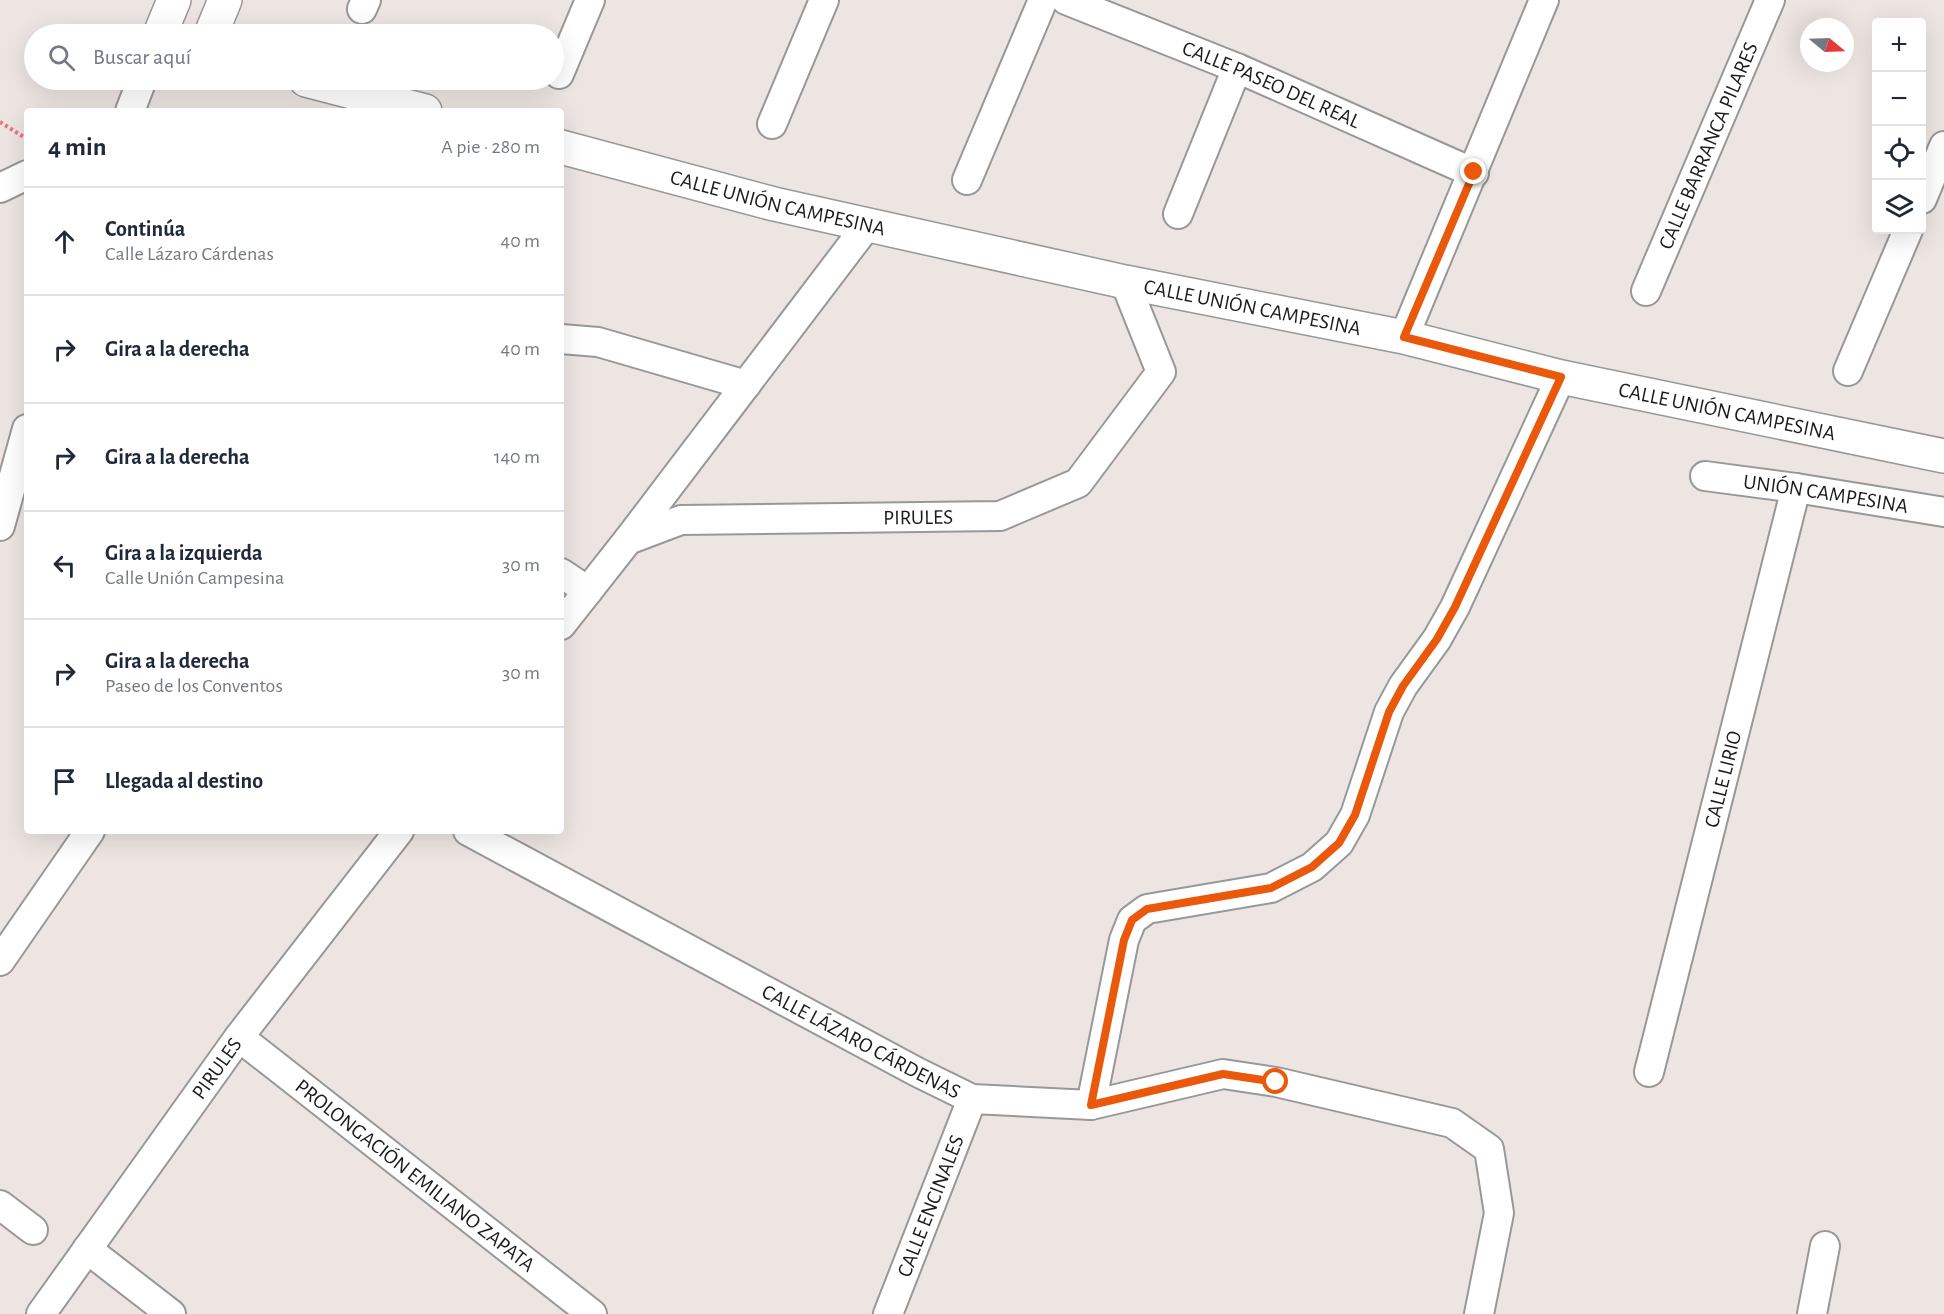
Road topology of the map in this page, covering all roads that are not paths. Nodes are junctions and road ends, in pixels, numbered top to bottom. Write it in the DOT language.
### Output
graph roads {
  1 [pos="174,0"];
  2 [pos="225,0"];
  3 [pos="590,0"];
  4 [pos="824,0"];
  5 [pos="1042,0"];
  6 [pos="1066,0"];
  7 [pos="1544,0"];
  8 [pos="1770,0"];
  9 [pos="164,24"];
  10 [pos="215,24"];
  11 [pos="564,62"];
  12 [pos="1237,68"];
  13 [pos="138,90"];
  14 [pos="344,90"];
  15 [pos="131,108"];
  16 [pos="413,108"];
  17 [pos="772,124"];
  18 [pos="1944,146"];
  19 [pos="564,148"];
  20 [pos="1474,172"];
  21 [pos="24,176"];
  22 [pos="967,180"];
  23 [pos="0,188"];
  24 [pos="1926,189"];
  25 [pos="1178,214"];
  26 [pos="868,224"];
  27 [pos="1906,234"];
  28 [pos="1125,282"];
  29 [pos="1646,291"];
  30 [pos="1404,337"];
  31 [pos="564,339"];
  32 [pos="1848,371"];
  33 [pos="1561,377"];
  34 [pos="746,385"];
  35 [pos="24,434"];
  36 [pos="1944,456"];
  37 [pos="8,463"];
  38 [pos="1705,476"];
  39 [pos="1796,488"];
  40 [pos="1944,512"];
  41 [pos="0,526"];
  42 [pos="628,540"];
  43 [pos="564,575"];
  44 [pos="588,591"];
  45 [pos="564,621"];
  46 [pos="88,834"];
  47 [pos="397,834"];
  48 [pos="474,834"];
  49 [pos="0,961"];
  50 [pos="238,1036"];
  51 [pos="1649,1072"];
  52 [pos="972,1099"];
  53 [pos="1091,1105"];
  54 [pos="0,1205"];
  55 [pos="33,1230"];
  56 [pos="1825,1246"];
  57 [pos="87,1249"];
  58 [pos="41,1314"];
  59 [pos="171,1314"];
  60 [pos="592,1314"];
  61 [pos="888,1314"];
  62 [pos="1479,1314"];
  63 [pos="1812,1314"];
  1 -- 9 [label="street"];
  2 -- 10 [label="street"];
  3 -- 11 [label="street"];
  4 -- 17 [label="street"];
  5 -- 22 [label="street"];
  6 -- 12 [label="street, CALLE PASEO DEL REAL"];
  7 -- 20 [label="street"];
  8 -- 29 [label="street, CALLE BARRANCA PILARES"];
  12 -- 20 [label="street, CALLE PASEO DEL REAL"];
  12 -- 25 [label="street"];
  13 -- 15 [label="street"];
  14 -- 16 [label="street"];
  18 -- 24 [label="street"];
  19 -- 26 [label="street, CALLE UNIÓN CAMPESINA"];
  20 -- 30 [label="street"];
  21 -- 23 [label="street"];
  26 -- 28 [label="street, CALLE UNIÓN CAMPESINA"];
  26 -- 34 [label="street"];
  27 -- 32 [label="street"];
  28 -- 30 [label="street, CALLE UNIÓN CAMPESINA"];
  28 -- 42 [label="street, PIRULES"];
  30 -- 33 [label="street, CALLE UNIÓN CAMPESINA"];
  31 -- 34 [label="street"];
  33 -- 36 [label="street, CALLE UNIÓN CAMPESINA"];
  33 -- 53 [label="street"];
  34 -- 42 [label="street"];
  35 -- 37 [label="street"];
  37 -- 41 [label="street"];
  38 -- 39 [label="street, UNIÓN CAMPESINA"];
  39 -- 40 [label="street, UNIÓN CAMPESINA"];
  39 -- 51 [label="street, CALLE LIRIO"];
  42 -- 44 [label="street"];
  43 -- 44 [label="street"];
  44 -- 45 [label="street"];
  46 -- 49 [label="street"];
  47 -- 50 [label="street, PIRULES"];
  48 -- 52 [label="street, CALLE LÁZARO CÁRDENAS"];
  50 -- 57 [label="street, PIRULES"];
  50 -- 60 [label="street, PROLONGACIÓN EMILIANO ZAPATA"];
  52 -- 53 [label="street, CALLE LÁZARO CÁRDENAS"];
  52 -- 61 [label="street, CALLE ENCINALES"];
  53 -- 62 [label="street, CALLE LÁZARO CÁRDENAS"];
  54 -- 55 [label="street"];
  56 -- 63 [label="street"];
  57 -- 58 [label="street, PIRULES"];
  57 -- 59 [label="street"];
}
